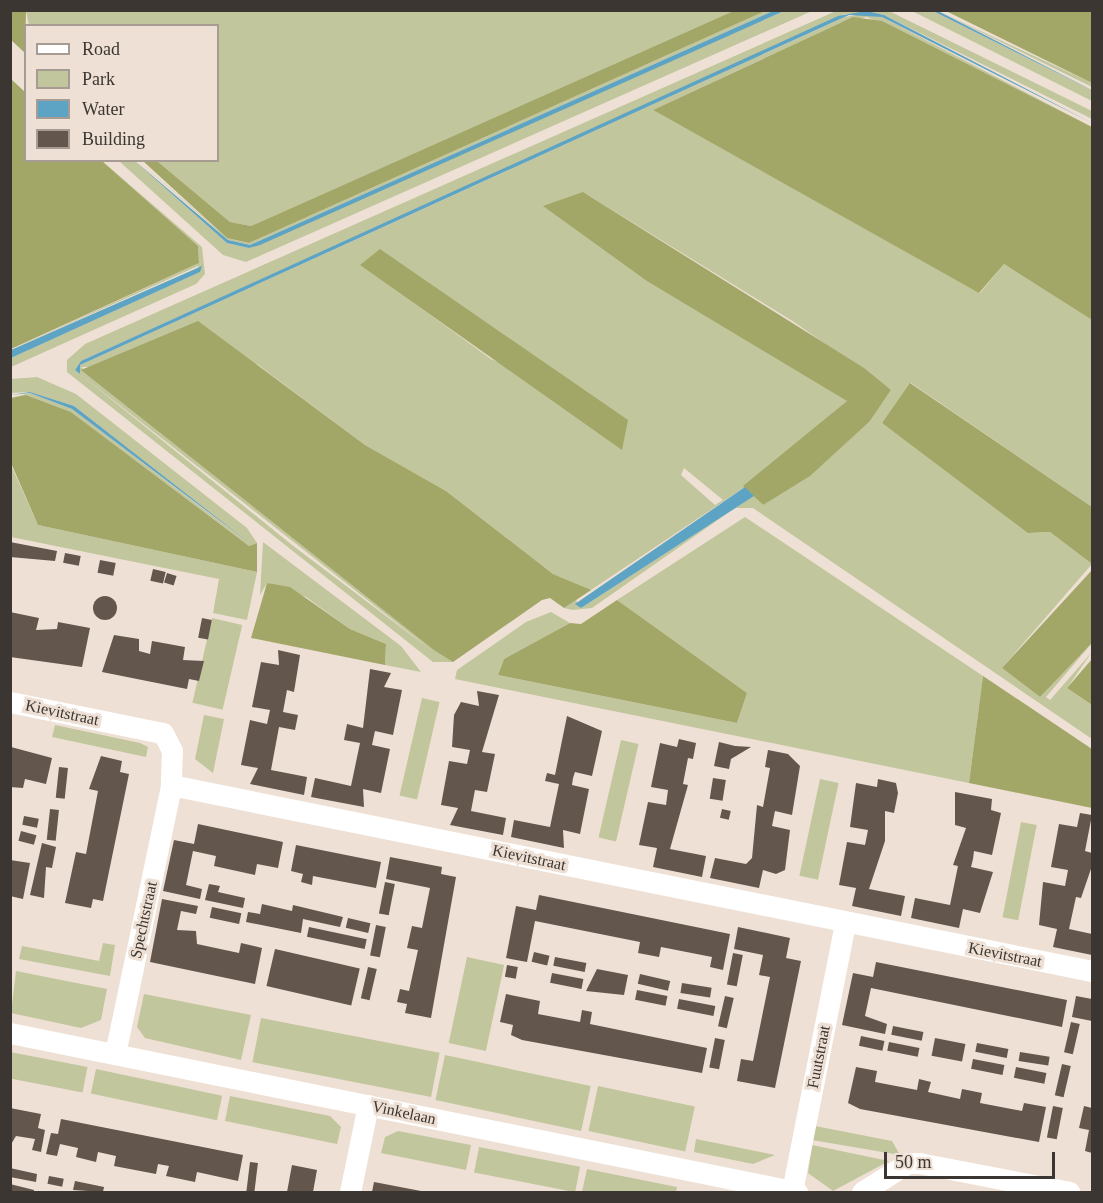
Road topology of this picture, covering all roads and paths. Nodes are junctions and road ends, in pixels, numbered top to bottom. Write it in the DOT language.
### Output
graph roads {
  1 [pos="10,702"];
  2 [pos="171,785"];
  3 [pos="845,923"];
  4 [pos="1092,971"];
  5 [pos="10,1033"];
  6 [pos="115,1054"];
  7 [pos="368,1105"];
  8 [pos="350,1192"];
  9 [pos="795,1192"];
  10 [pos="862,1192"];
  11 [pos="1069,1192"];
  1 -- 2 [label="street, Kievitstraat"];
  2 -- 3 [label="street, Kievitstraat"];
  2 -- 6 [label="street, Spechtstraat"];
  3 -- 4 [label="street, Kievitstraat"];
  3 -- 9 [label="street, Fuutstraat"];
  5 -- 6 [label="street, Vinkelaan"];
  6 -- 7 [label="street, Vinkelaan"];
  7 -- 8 [label="street"];
  7 -- 9 [label="street, Vinkelaan"];
  10 -- 11 [label="street"];
}
